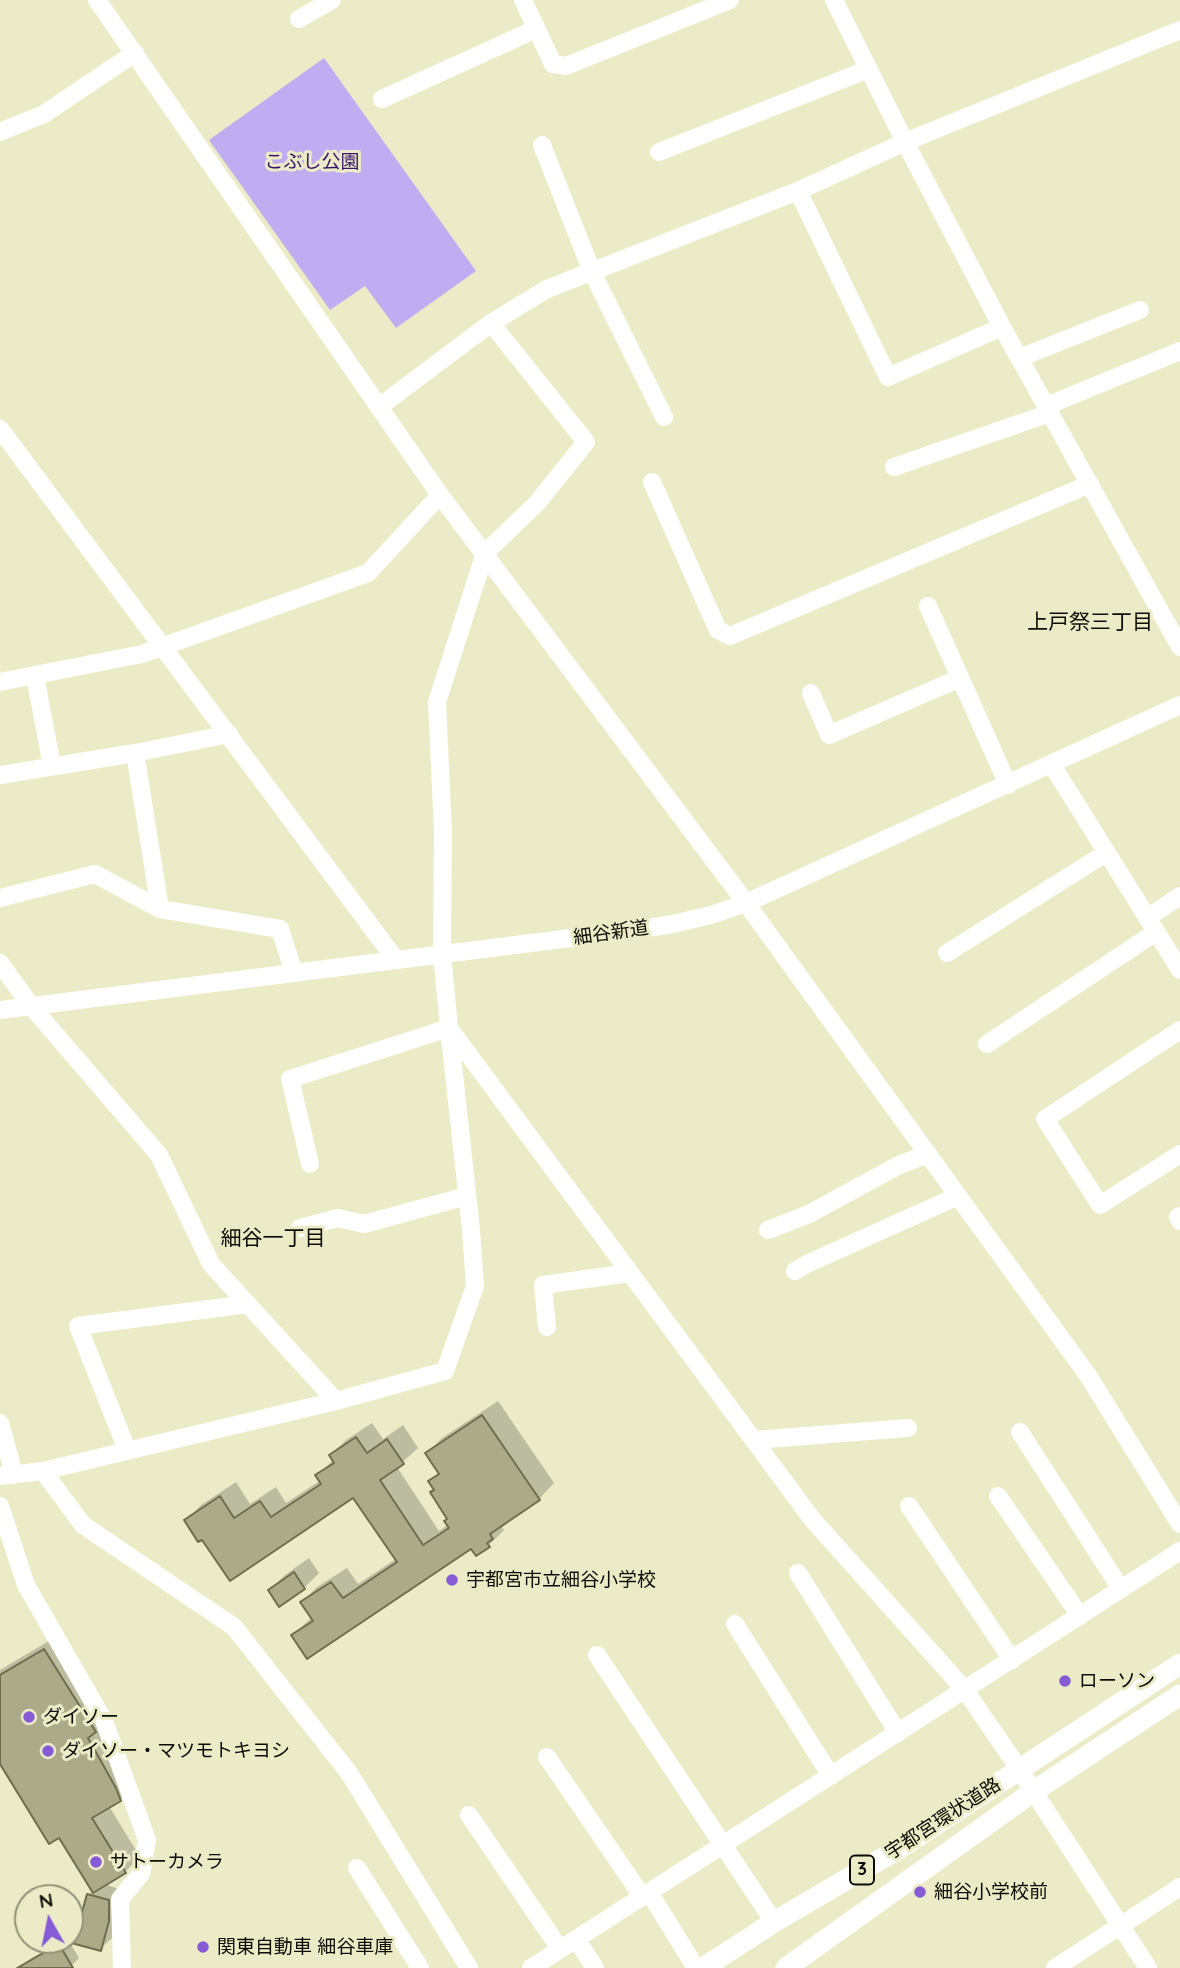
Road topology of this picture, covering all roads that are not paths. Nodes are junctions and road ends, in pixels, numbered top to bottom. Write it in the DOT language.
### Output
graph roads {
  1 [pos="97,0"];
  2 [pos="332,0"];
  3 [pos="523,0"];
  4 [pos="730,0"];
  5 [pos="834,0"];
  6 [pos="299,19"];
  7 [pos="537,29"];
  8 [pos="1180,30"];
  9 [pos="135,53"];
  10 [pos="869,69"];
  11 [pos="382,99"];
  12 [pos="0,132"];
  13 [pos="905,142"];
  14 [pos="542,145"];
  15 [pos="659,152"];
  16 [pos="798,191"];
  17 [pos="592,271"];
  18 [pos="1140,310"];
  19 [pos="491,323"];
  20 [pos="1002,327"];
  21 [pos="1180,351"];
  22 [pos="1019,358"];
  23 [pos="379,407"];
  24 [pos="1048,410"];
  25 [pos="664,417"];
  26 [pos="0,429"];
  27 [pos="894,467"];
  28 [pos="652,482"];
  29 [pos="1090,484"];
  30 [pos="440,495"];
  31 [pos="485,553"];
  32 [pos="928,606"];
  33 [pos="1180,646"];
  34 [pos="161,647"];
  35 [pos="35,676"];
  36 [pos="960,678"];
  37 [pos="0,682"];
  38 [pos="811,693"];
  39 [pos="1180,705"];
  40 [pos="229,734"];
  41 [pos="135,753"];
  42 [pos="51,765"];
  43 [pos="1052,765"];
  44 [pos="0,775"];
  45 [pos="1008,785"];
  46 [pos="1106,853"];
  47 [pos="1180,896"];
  48 [pos="0,898"];
  49 [pos="746,904"];
  50 [pos="160,909"];
  51 [pos="1151,925"];
  52 [pos="947,953"];
  53 [pos="442,954"];
  54 [pos="396,960"];
  55 [pos="0,964"];
  56 [pos="1180,970"];
  57 [pos="294,973"];
  58 [pos="31,1006"];
  59 [pos="0,1010"];
  60 [pos="449,1028"];
  61 [pos="1180,1030"];
  62 [pos="987,1044"];
  63 [pos="928,1154"];
  64 [pos="1180,1154"];
  65 [pos="310,1164"];
  66 [pos="467,1196"];
  67 [pos="958,1196"];
  68 [pos="300,1228"];
  69 [pos="768,1230"];
  70 [pos="795,1271"];
  71 [pos="630,1273"];
  72 [pos="248,1304"];
  73 [pos="547,1326"];
  74 [pos="336,1401"];
  75 [pos="0,1423"];
  76 [pos="908,1428"];
  77 [pos="1020,1432"];
  78 [pos="754,1440"];
  79 [pos="127,1450"];
  80 [pos="43,1471"];
  81 [pos="7,1475"];
  82 [pos="998,1496"];
  83 [pos="0,1506"];
  84 [pos="909,1506"];
  85 [pos="1180,1524"];
  86 [pos="1180,1551"];
  87 [pos="799,1573"];
  88 [pos="1121,1589"];
  89 [pos="1080,1616"];
  90 [pos="735,1624"];
  91 [pos="597,1655"];
  92 [pos="1013,1660"];
  93 [pos="1180,1664"];
  94 [pos="965,1690"];
  95 [pos="1180,1695"];
  96 [pos="898,1733"];
  97 [pos="547,1756"];
  98 [pos="1019,1769"];
  99 [pos="831,1776"];
  100 [pos="1034,1791"];
  101 [pos="469,1815"];
  102 [pos="723,1844"];
  103 [pos="357,1868"];
  104 [pos="1180,1886"];
  105 [pos="646,1894"];
  106 [pos="774,1922"];
  107 [pos="1121,1926"];
  108 [pos="576,1939"];
  109 [pos="560,1949"];
  110 [pos="795,1966"];
  111 [pos="122,1968"];
  112 [pos="420,1968"];
  113 [pos="469,1968"];
  114 [pos="531,1968"];
  115 [pos="595,1968"];
  116 [pos="696,1968"];
  117 [pos="703,1968"];
  118 [pos="1055,1968"];
  119 [pos="1148,1968"];
  1 -- 9 [label="street"];
  2 -- 6 [label="street"];
  3 -- 7 [label="street"];
  4 -- 7 [label="street"];
  5 -- 10 [label="street"];
  7 -- 11 [label="street"];
  8 -- 13 [label="street"];
  9 -- 12 [label="street"];
  9 -- 23 [label="street"];
  10 -- 13 [label="street"];
  10 -- 15 [label="street"];
  13 -- 16 [label="street"];
  13 -- 20 [label="street"];
  14 -- 17 [label="street"];
  16 -- 17 [label="street"];
  16 -- 20 [label="street"];
  17 -- 19 [label="street"];
  17 -- 25 [label="street"];
  18 -- 22 [label="street"];
  19 -- 23 [label="street"];
  19 -- 31 [label="street"];
  20 -- 22 [label="street"];
  21 -- 24 [label="street"];
  22 -- 24 [label="street"];
  23 -- 30 [label="street"];
  24 -- 27 [label="street"];
  24 -- 29 [label="street"];
  26 -- 34 [label="street"];
  28 -- 29 [label="street"];
  29 -- 33 [label="street"];
  30 -- 31 [label="street"];
  30 -- 34 [label="street"];
  31 -- 49 [label="street"];
  31 -- 53 [label="street"];
  32 -- 36 [label="street"];
  34 -- 35 [label="street"];
  34 -- 40 [label="street"];
  35 -- 37 [label="street"];
  35 -- 42 [label="street"];
  36 -- 38 [label="street"];
  36 -- 45 [label="street"];
  39 -- 43 [label="street, 細谷新道"];
  40 -- 41 [label="street"];
  40 -- 54 [label="street"];
  41 -- 42 [label="street"];
  41 -- 50 [label="street"];
  42 -- 44 [label="street"];
  43 -- 45 [label="street, 細谷新道"];
  43 -- 46 [label="street"];
  45 -- 49 [label="street, 細谷新道"];
  46 -- 51 [label="street"];
  46 -- 52 [label="street"];
  47 -- 51 [label="street"];
  48 -- 50 [label="street"];
  49 -- 53 [label="street, 細谷新道"];
  49 -- 63 [label="street"];
  50 -- 57 [label="street"];
  51 -- 56 [label="street"];
  51 -- 62 [label="street"];
  53 -- 54 [label="street, 細谷新道"];
  53 -- 60 [label="street"];
  54 -- 57 [label="street, 細谷新道"];
  55 -- 58 [label="street"];
  57 -- 58 [label="street, 細谷新道"];
  58 -- 59 [label="street, 細谷新道"];
  58 -- 72 [label="street"];
  60 -- 65 [label="street"];
  60 -- 66 [label="street"];
  60 -- 71 [label="street"];
  61 -- 64 [label="street"];
  63 -- 67 [label="street"];
  63 -- 69 [label="street"];
  66 -- 68 [label="street"];
  66 -- 74 [label="street"];
  67 -- 70 [label="street"];
  67 -- 85 [label="street"];
  71 -- 73 [label="street"];
  71 -- 78 [label="street"];
  72 -- 74 [label="street"];
  72 -- 79 [label="street"];
  74 -- 79 [label="street"];
  75 -- 81 [label="street"];
  76 -- 78 [label="street"];
  77 -- 88 [label="street"];
  78 -- 94 [label="street"];
  79 -- 80 [label="street"];
  80 -- 81 [label="street"];
  80 -- 113 [label="street"];
  82 -- 89 [label="street"];
  83 -- 111 [label="street"];
  84 -- 92 [label="street"];
  86 -- 88 [label="street"];
  87 -- 96 [label="street"];
  88 -- 89 [label="street"];
  89 -- 92 [label="street"];
  90 -- 99 [label="street"];
  91 -- 102 [label="street"];
  92 -- 94 [label="street"];
  93 -- 98 [label="main road, 宇都宮環状道路 / 3"];
  94 -- 96 [label="street"];
  94 -- 98 [label="street"];
  95 -- 100 [label="main road, 宇都宮環状道路 / 3"];
  96 -- 99 [label="street"];
  97 -- 105 [label="street"];
  98 -- 100 [label="street"];
  98 -- 106 [label="main road, 宇都宮環状道路 / 3"];
  99 -- 102 [label="street"];
  100 -- 107 [label="street"];
  100 -- 110 [label="main road, 宇都宮環状道路 / 3"];
  101 -- 109 [label="street"];
  102 -- 105 [label="street"];
  102 -- 106 [label="street"];
  103 -- 112 [label="street"];
  104 -- 107 [label="street"];
  105 -- 108 [label="street"];
  105 -- 116 [label="street"];
  106 -- 117 [label="main road, 宇都宮環状道路 / 3"];
  107 -- 118 [label="street"];
  107 -- 119 [label="street"];
  108 -- 109 [label="street"];
  108 -- 115 [label="street"];
  109 -- 114 [label="street"];
}
